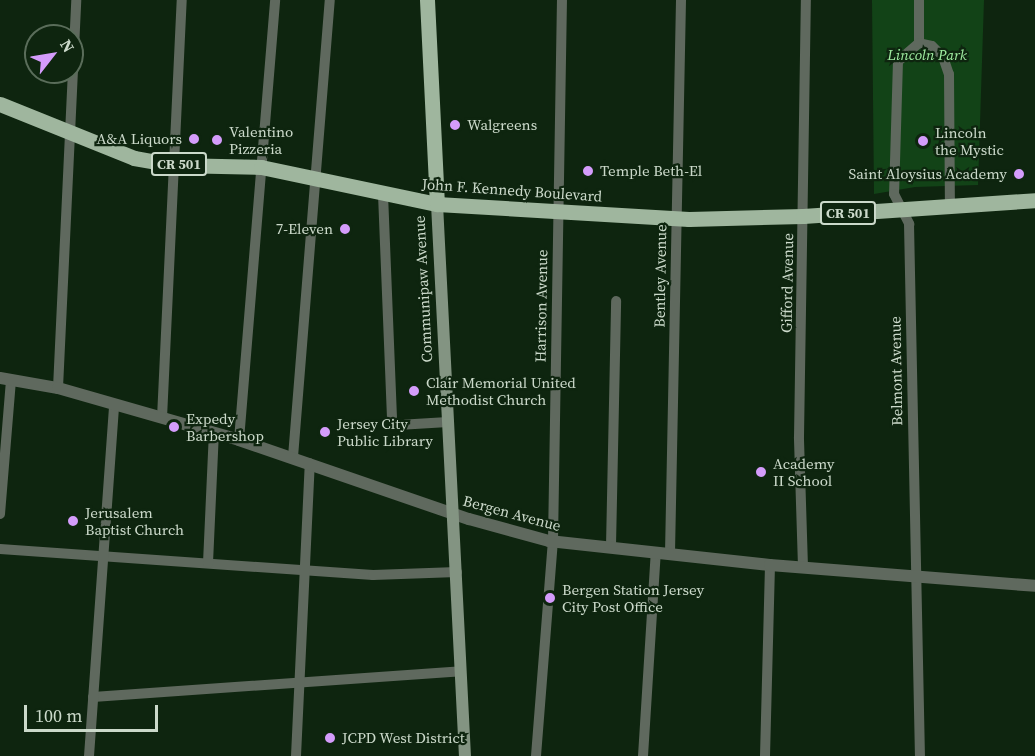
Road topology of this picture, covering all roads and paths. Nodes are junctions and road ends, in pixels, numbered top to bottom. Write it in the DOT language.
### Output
graph roads {
  1 [pos="76,0"];
  2 [pos="182,0"];
  3 [pos="274,0"];
  4 [pos="330,0"];
  5 [pos="427,0"];
  6 [pos="562,0"];
  7 [pos="681,0"];
  8 [pos="806,0"];
  9 [pos="919,0"];
  10 [pos="919,43"];
  11 [pos="0,104"];
  12 [pos="70,132"];
  13 [pos="174,165"];
  14 [pos="261,167"];
  15 [pos="317,180"];
  16 [pos="383,194"];
  17 [pos="1035,200"];
  18 [pos="437,204"];
  19 [pos="950,204"];
  20 [pos="903,210"];
  21 [pos="558,212"];
  22 [pos="803,216"];
  23 [pos="677,219"];
  24 [pos="616,301"];
  25 [pos="5,379"];
  26 [pos="58,388"];
  27 [pos="114,404"];
  28 [pos="162,418"];
  29 [pos="448,422"];
  30 [pos="214,433"];
  31 [pos="239,440"];
  32 [pos="293,457"];
  33 [pos="310,463"];
  34 [pos="454,513"];
  35 [pos="0,514"];
  36 [pos="552,541"];
  37 [pos="611,546"];
  38 [pos="0,549"];
  39 [pos="656,552"];
  40 [pos="670,553"];
  41 [pos="102,556"];
  42 [pos="208,563"];
  43 [pos="771,565"];
  44 [pos="803,567"];
  45 [pos="305,569"];
  46 [pos="457,572"];
  47 [pos="914,578"];
  48 [pos="1035,586"];
  49 [pos="461,671"];
  50 [pos="301,681"];
  51 [pos="93,697"];
  52 [pos="89,756"];
  53 [pos="296,756"];
  54 [pos="465,756"];
  55 [pos="536,756"];
  56 [pos="644,756"];
  57 [pos="765,756"];
  58 [pos="920,756"];
  1 -- 12 [label="street"];
  2 -- 13 [label="street"];
  3 -- 14 [label="street"];
  4 -- 15 [label="street"];
  5 -- 18 [label="main road, Communipaw Avenue"];
  6 -- 21 [label="street, Harrison Avenue"];
  7 -- 23 [label="street, Bentley Avenue"];
  8 -- 22 [label="street, Gifford Avenue"];
  9 -- 10 [label="street"];
  10 -- 19 [label="street"];
  10 -- 20 [label="street, Belmont Avenue"];
  11 -- 12 [label="main road, John F. Kennedy Boulevard / CR 501"];
  12 -- 13 [label="main road, John F. Kennedy Boulevard / CR 501"];
  12 -- 26 [label="street"];
  13 -- 14 [label="main road, John F. Kennedy Boulevard / CR 501"];
  13 -- 28 [label="street"];
  14 -- 15 [label="main road, John F. Kennedy Boulevard / CR 501"];
  14 -- 31 [label="street"];
  15 -- 16 [label="main road, John F. Kennedy Boulevard / CR 501"];
  15 -- 32 [label="street"];
  16 -- 18 [label="main road, John F. Kennedy Boulevard / CR 501"];
  16 -- 29 [label="street"];
  17 -- 19 [label="main road, John F. Kennedy Boulevard / CR 501"];
  18 -- 21 [label="main road, John F. Kennedy Boulevard / CR 501"];
  18 -- 29 [label="main road, Communipaw Avenue"];
  19 -- 20 [label="main road, John F. Kennedy Boulevard / CR 501"];
  20 -- 22 [label="main road, John F. Kennedy Boulevard / CR 501"];
  20 -- 47 [label="street, Belmont Avenue"];
  21 -- 23 [label="main road, John F. Kennedy Boulevard / CR 501"];
  21 -- 36 [label="street, Harrison Avenue"];
  22 -- 23 [label="main road, John F. Kennedy Boulevard / CR 501"];
  22 -- 44 [label="street, Gifford Avenue"];
  23 -- 40 [label="street, Bentley Avenue"];
  24 -- 37 [label="street"];
  25 -- 26 [label="street, Bergen Avenue"];
  25 -- 35 [label="street"];
  26 -- 27 [label="street, Bergen Avenue"];
  27 -- 28 [label="street, Bergen Avenue"];
  27 -- 41 [label="street"];
  28 -- 30 [label="street, Bergen Avenue"];
  29 -- 34 [label="main road, Communipaw Avenue"];
  30 -- 31 [label="street, Bergen Avenue"];
  30 -- 42 [label="street"];
  31 -- 32 [label="street, Bergen Avenue"];
  32 -- 33 [label="street, Bergen Avenue"];
  33 -- 34 [label="street, Bergen Avenue"];
  33 -- 45 [label="street"];
  34 -- 36 [label="street, Bergen Avenue"];
  34 -- 46 [label="main road, Communipaw Avenue"];
  36 -- 37 [label="street, Bergen Avenue"];
  36 -- 55 [label="street, Harrison Avenue"];
  37 -- 39 [label="street, Bergen Avenue"];
  38 -- 41 [label="street"];
  39 -- 40 [label="street, Bergen Avenue"];
  39 -- 56 [label="street"];
  40 -- 43 [label="street, Bergen Avenue"];
  41 -- 42 [label="street"];
  41 -- 51 [label="street"];
  42 -- 45 [label="street"];
  43 -- 44 [label="street, Bergen Avenue"];
  43 -- 57 [label="street"];
  44 -- 47 [label="street, Bergen Avenue"];
  45 -- 46 [label="street"];
  45 -- 50 [label="street"];
  46 -- 49 [label="main road, Communipaw Avenue"];
  47 -- 48 [label="street, Bergen Avenue"];
  47 -- 58 [label="street, Belmont Avenue"];
  49 -- 50 [label="street"];
  49 -- 54 [label="main road, Communipaw Avenue"];
  50 -- 51 [label="street"];
  50 -- 53 [label="street"];
  51 -- 52 [label="street"];
}
